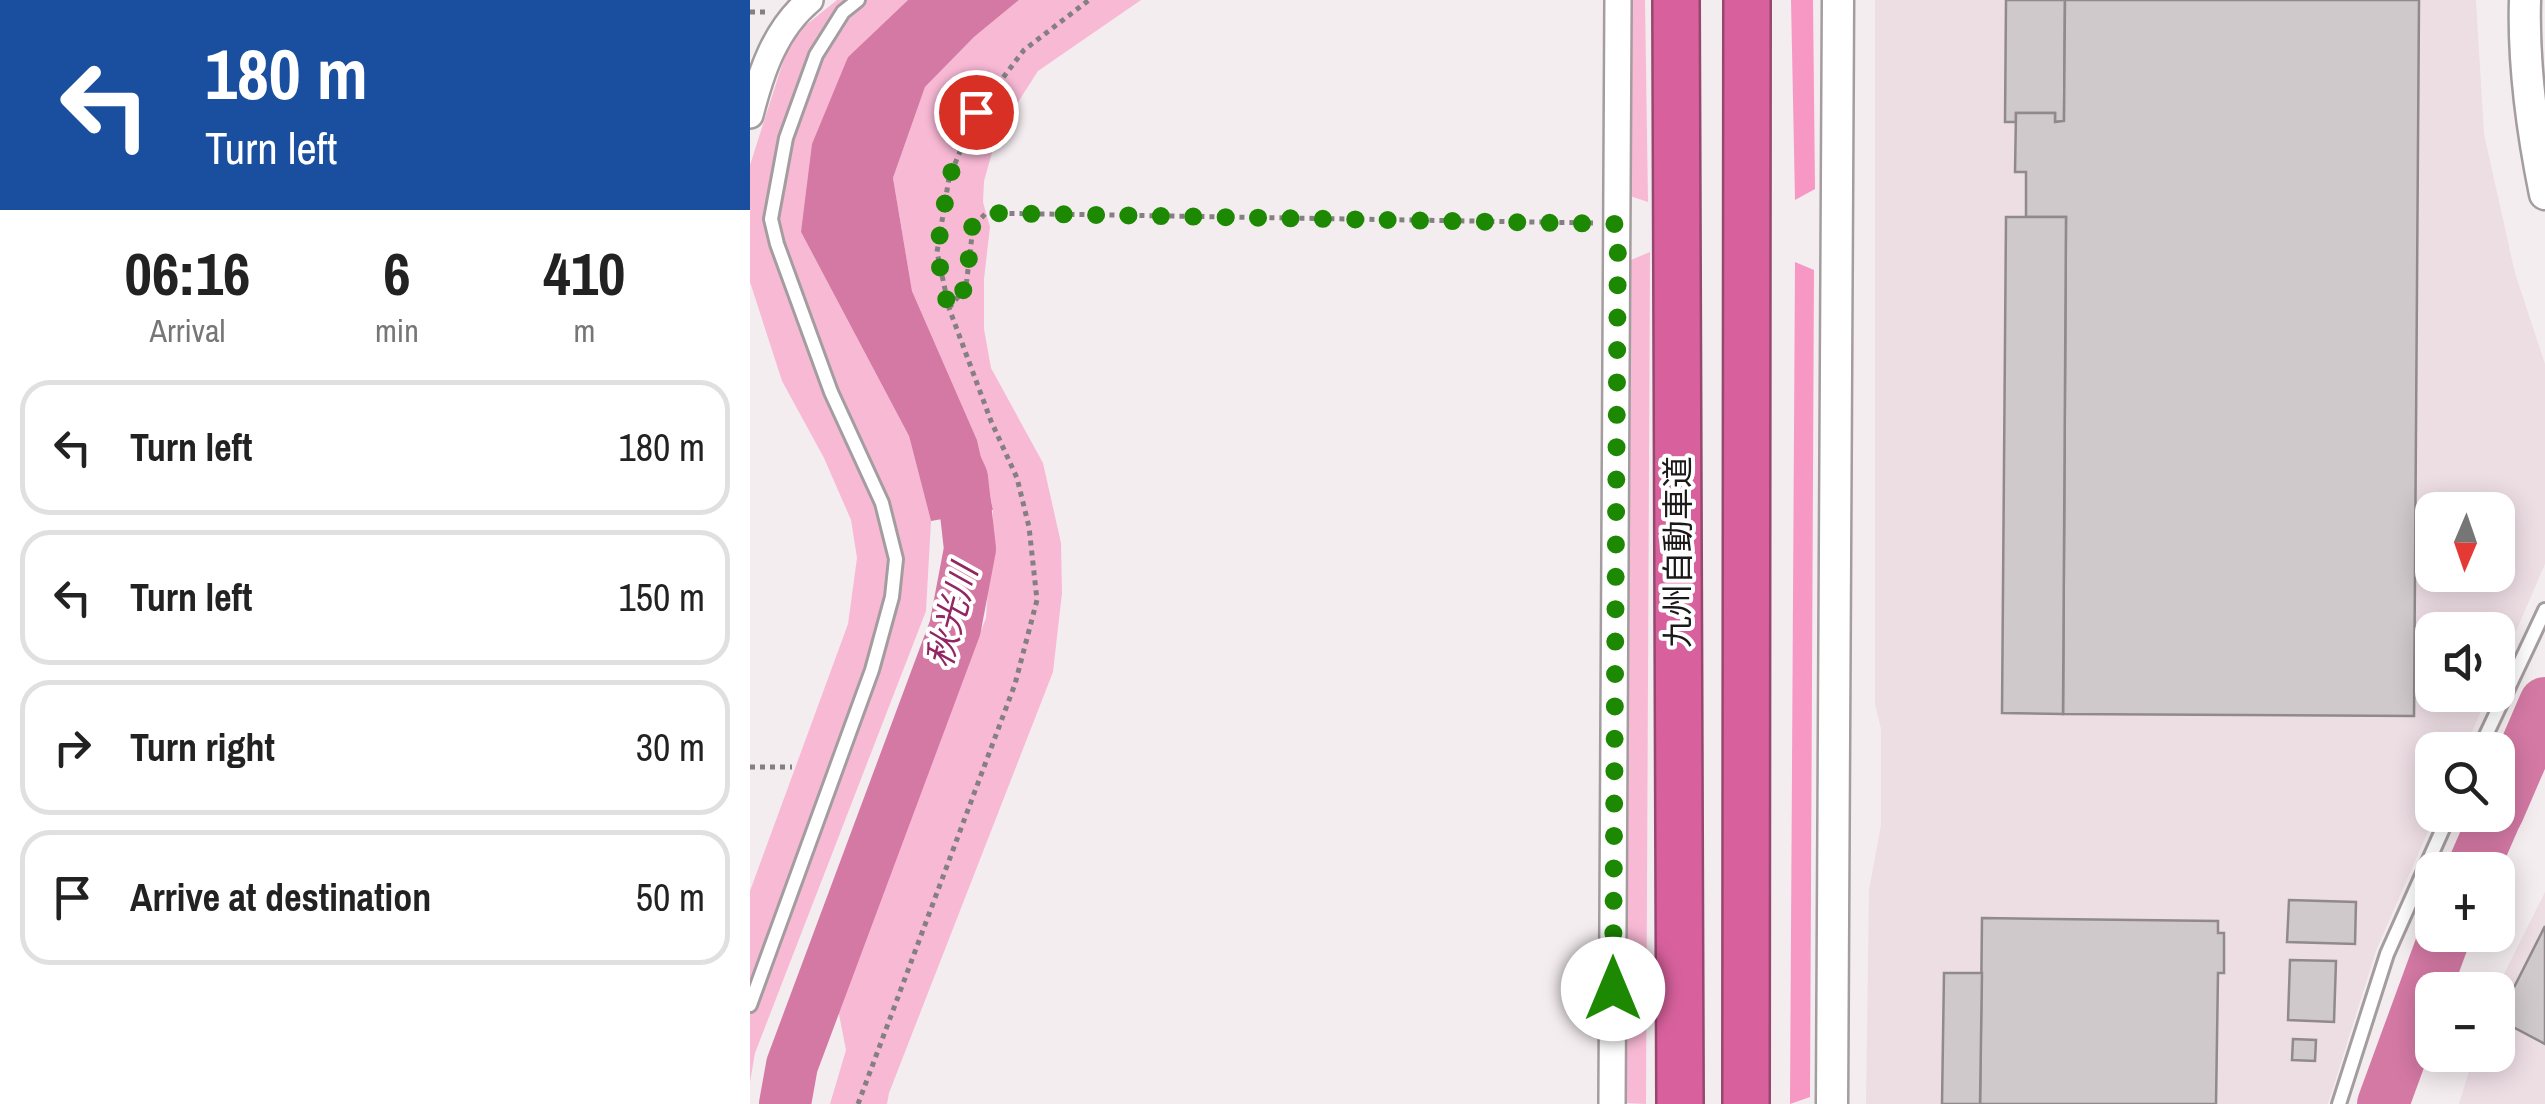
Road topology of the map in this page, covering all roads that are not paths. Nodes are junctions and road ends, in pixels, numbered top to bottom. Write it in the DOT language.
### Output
graph roads {
  1 [pos="810,0"];
  2 [pos="858,0"];
  3 [pos="1618,0"];
  4 [pos="1676,0"];
  5 [pos="1747,0"];
  6 [pos="1838,0"];
  7 [pos="2525,0"];
  8 [pos="750,116"];
  9 [pos="2545,194"];
  10 [pos="2545,610"];
  11 [pos="2487,732"];
  12 [pos="2442,832"];
  13 [pos="750,1005"];
  14 [pos="1612,1104"];
  15 [pos="1680,1104"];
  16 [pos="1746,1104"];
  17 [pos="1832,1104"];
  18 [pos="2339,1104"];
  1 -- 8 [label="street"];
  2 -- 13 [label="lane"];
  3 -- 14 [label="street"];
  4 -- 15 [label="highway, 九州自動車道"];
  5 -- 16 [label="highway"];
  6 -- 17 [label="street"];
  7 -- 9 [label="street"];
  10 -- 11 [label="lane"];
  12 -- 18 [label="lane"];
}
